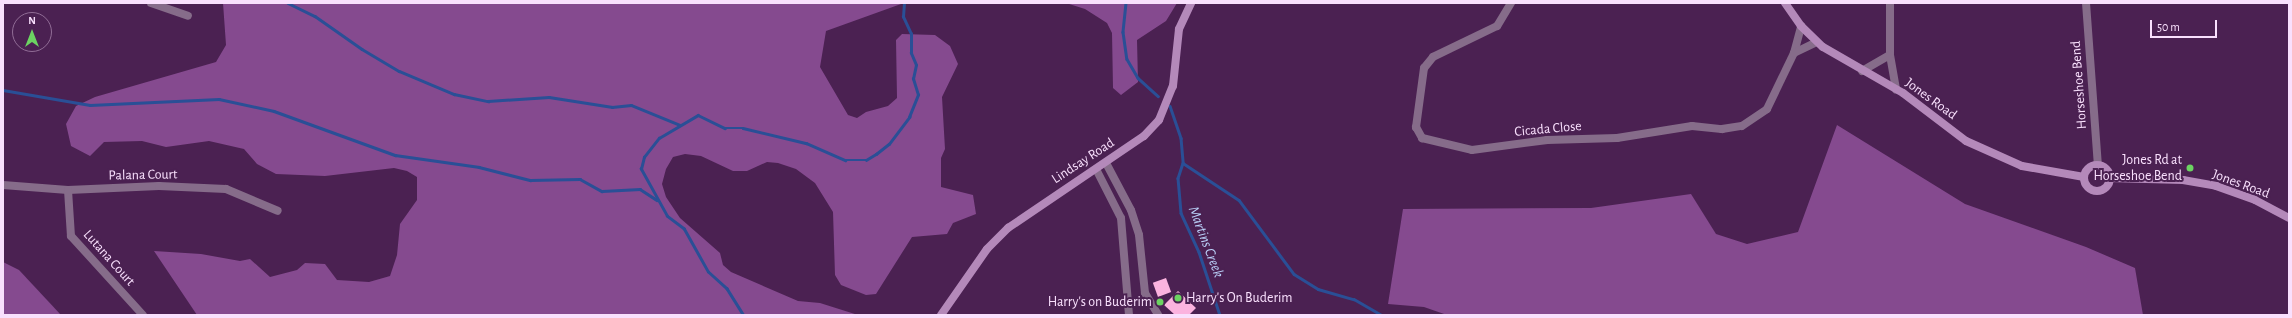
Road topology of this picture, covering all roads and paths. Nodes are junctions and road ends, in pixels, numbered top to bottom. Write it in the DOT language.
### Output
graph roads {
  1 [pos="151,3"];
  2 [pos="1191,3"];
  3 [pos="1511,3"];
  4 [pos="1785,3"];
  5 [pos="1890,3"];
  6 [pos="2086,3"];
  7 [pos="188,16"];
  8 [pos="1801,26"];
  9 [pos="1816,42"];
  10 [pos="1794,53"];
  11 [pos="1890,55"];
  12 [pos="1862,71"];
  13 [pos="1896,89"];
  14 [pos="1106,163"];
  15 [pos="2098,165"];
  16 [pos="1096,169"];
  17 [pos="2084,177"];
  18 [pos="2110,178"];
  19 [pos="3,185"];
  20 [pos="68,190"];
  21 [pos="278,211"];
  22 [pos="2289,218"];
  23 [pos="143,315"];
  24 [pos="941,315"];
  25 [pos="1129,315"];
  26 [pos="1158,315"];
  1 -- 7 [label="street"];
  2 -- 14 [label="main road, Lindsay Road"];
  3 -- 10 [label="street, Cicada Close"];
  4 -- 8 [label="main road, Jones Road"];
  5 -- 11 [label="street"];
  6 -- 15 [label="street, Horseshoe Bend"];
  8 -- 9 [label="main road, Jones Road"];
  8 -- 10 [label="street, Cicada Close"];
  9 -- 10 [label="street"];
  9 -- 12 [label="main road, Jones Road"];
  11 -- 12 [label="street"];
  11 -- 13 [label="street"];
  12 -- 13 [label="main road, Jones Road"];
  13 -- 17 [label="main road, Jones Road"];
  14 -- 16 [label="main road, Lindsay Road"];
  14 -- 26 [label="street"];
  15 -- 17 [label="main road"];
  15 -- 18 [label="main road"];
  16 -- 24 [label="main road, Lindsay Road"];
  16 -- 25 [label="street"];
  17 -- 18 [label="main road"];
  18 -- 22 [label="main road, Jones Road"];
  19 -- 20 [label="street, Palana Court"];
  20 -- 21 [label="street, Palana Court"];
  20 -- 23 [label="street, Lutana Court"];
}
